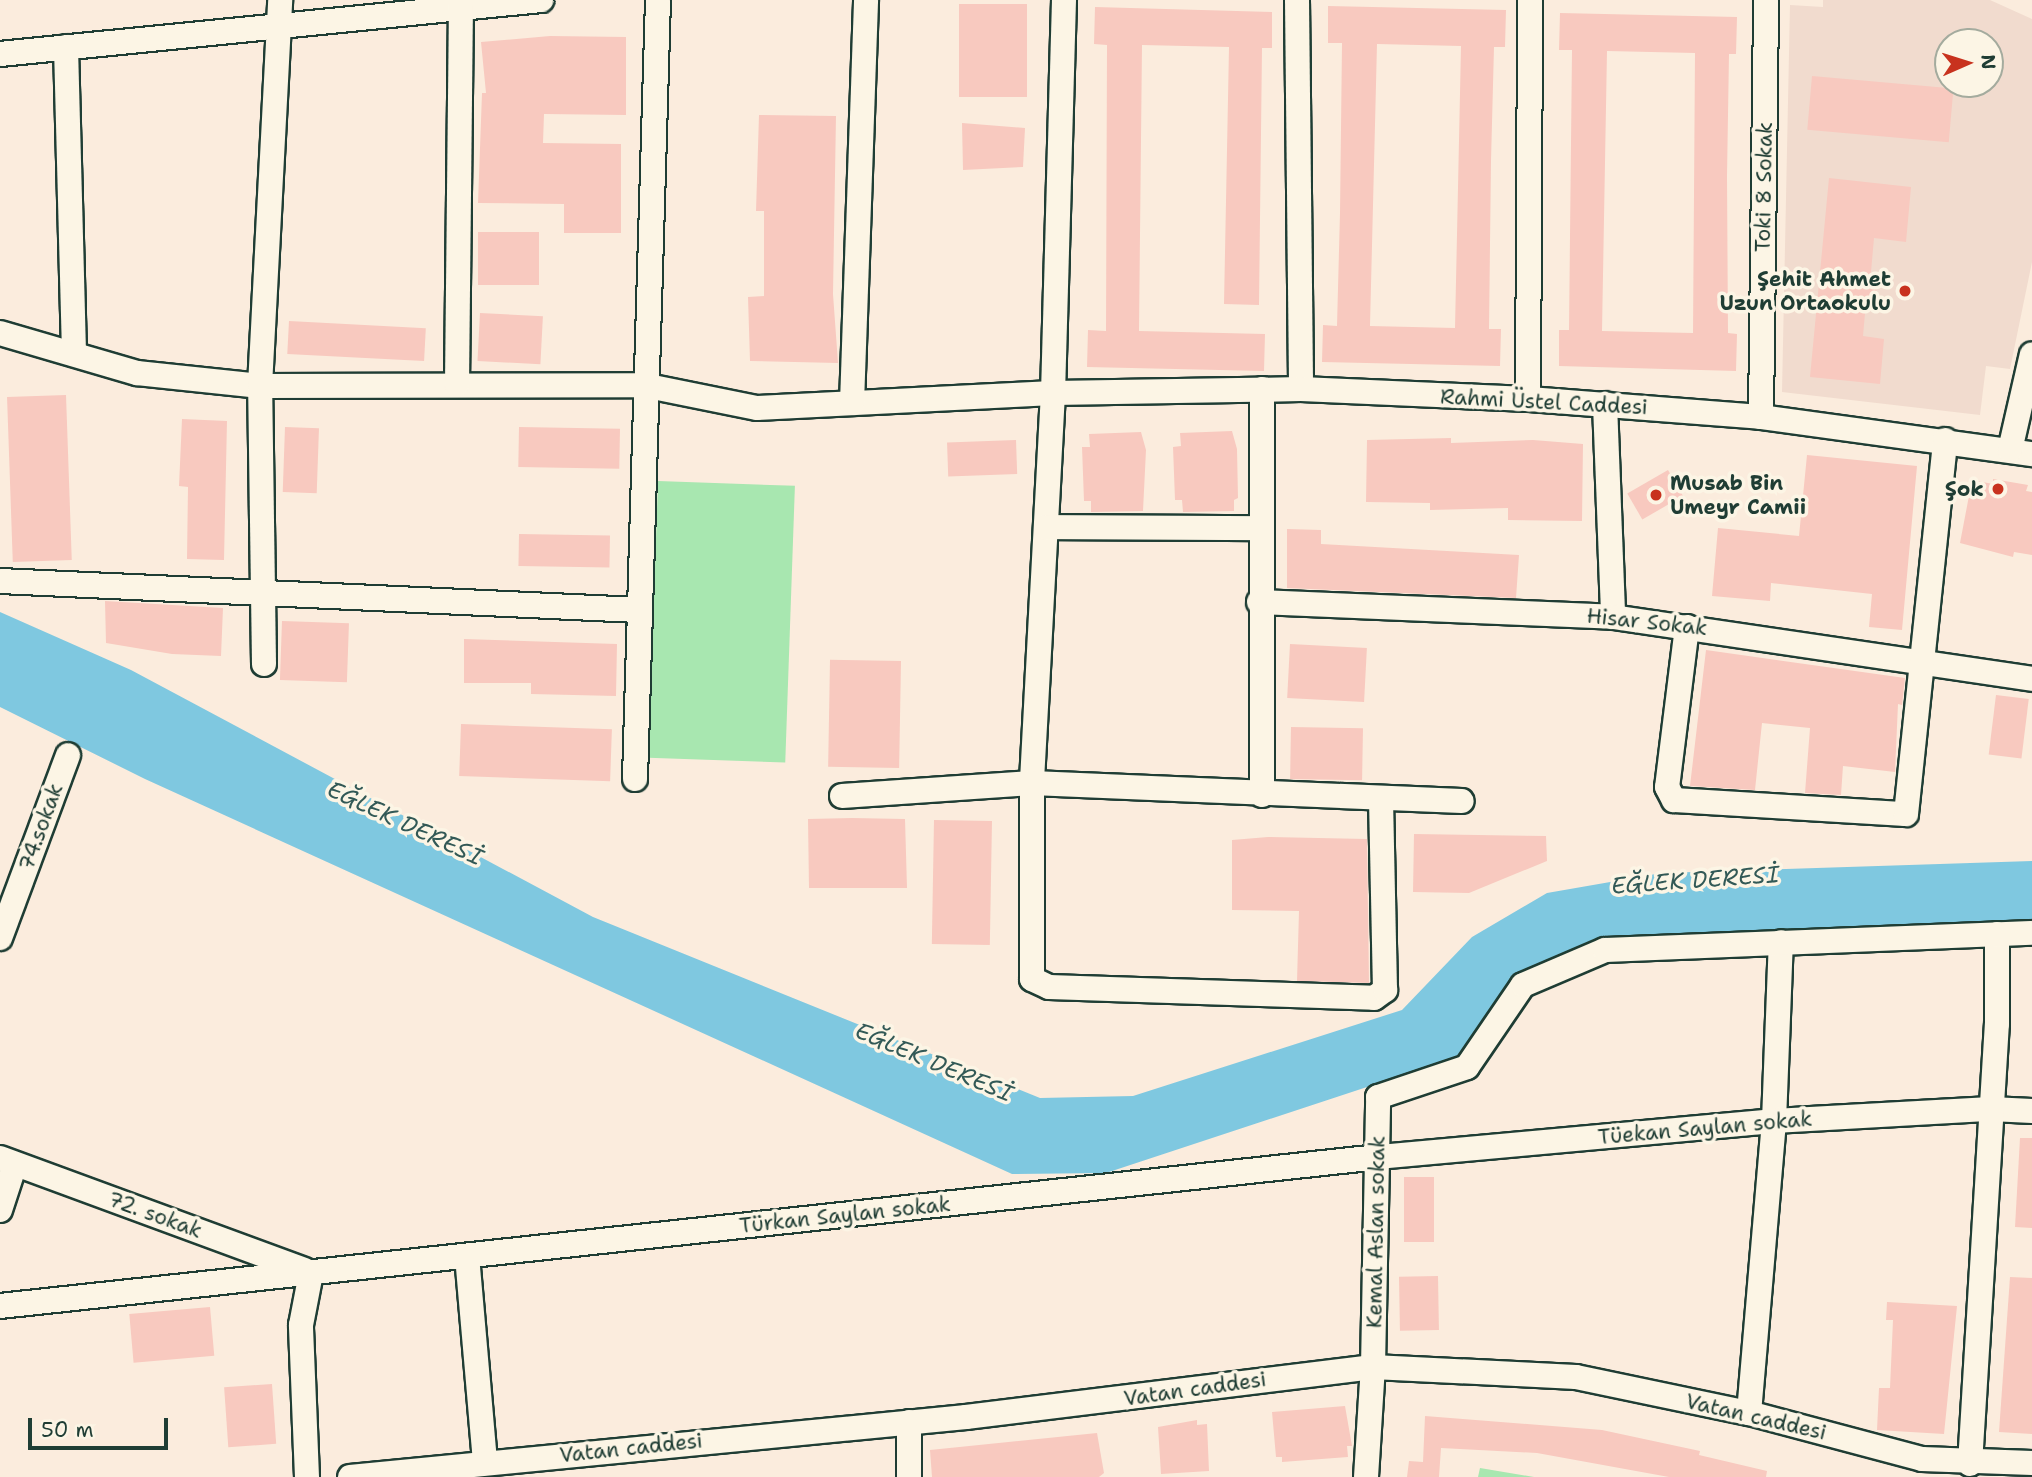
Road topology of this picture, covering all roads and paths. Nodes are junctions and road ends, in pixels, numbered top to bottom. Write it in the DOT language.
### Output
graph roads {
  1 [pos="280,0"];
  2 [pos="541,0"];
  3 [pos="658,0"];
  4 [pos="866,0"];
  5 [pos="1064,0"];
  6 [pos="1297,0"];
  7 [pos="1530,0"];
  8 [pos="1766,0"];
  9 [pos="461,3"];
  10 [pos="280,26"];
  11 [pos="66,47"];
  12 [pos="0,54"];
  13 [pos="0,333"];
  14 [pos="74,354"];
  15 [pos="2032,355"];
  16 [pos="457,384"];
  17 [pos="643,385"];
  18 [pos="260,386"];
  19 [pos="1301,389"];
  20 [pos="1262,390"];
  21 [pos="1053,393"];
  22 [pos="1528,399"];
  23 [pos="852,403"];
  24 [pos="1605,404"];
  25 [pos="1761,416"];
  26 [pos="1945,440"];
  27 [pos="2021,452"];
  28 [pos="1046,527"];
  29 [pos="1261,528"];
  30 [pos="0,581"];
  31 [pos="264,594"];
  32 [pos="1259,602"];
  33 [pos="638,610"];
  34 [pos="1613,617"];
  35 [pos="1687,626"];
  36 [pos="1925,661"];
  37 [pos="264,664"];
  38 [pos="2032,679"];
  39 [pos="68,755"];
  40 [pos="635,779"];
  41 [pos="1032,783"];
  42 [pos="1262,795"];
  43 [pos="842,796"];
  44 [pos="1381,801"];
  45 [pos="1462,801"];
  46 [pos="2032,933"];
  47 [pos="1997,934"];
  48 [pos="0,938"];
  49 [pos="1781,942"];
  50 [pos="1991,1109"];
  51 [pos="2032,1111"];
  52 [pos="1774,1121"];
  53 [pos="1378,1157"];
  54 [pos="8,1161"];
  55 [pos="0,1210"];
  56 [pos="467,1256"];
  57 [pos="311,1273"];
  58 [pos="0,1306"];
  59 [pos="1373,1367"];
  60 [pos="1749,1413"];
  61 [pos="909,1422"];
  62 [pos="485,1463"];
  63 [pos="2032,1463"];
  64 [pos="1970,1464"];
  65 [pos="458,1471"];
  66 [pos="307,1477"];
  67 [pos="350,1477"];
  68 [pos="909,1477"];
  69 [pos="1366,1477"];
  1 -- 10 [label="street"];
  2 -- 9 [label="street"];
  3 -- 17 [label="street"];
  4 -- 23 [label="street"];
  5 -- 21 [label="street"];
  6 -- 19 [label="street"];
  7 -- 22 [label="street"];
  8 -- 25 [label="street, Toki 8 Sokak"];
  9 -- 10 [label="street"];
  9 -- 16 [label="street"];
  10 -- 11 [label="street"];
  10 -- 18 [label="street"];
  11 -- 12 [label="street"];
  11 -- 14 [label="street"];
  13 -- 14 [label="street, Rahmi Üstel Caddesi"];
  14 -- 18 [label="street, Rahmi Üstel Caddesi"];
  15 -- 27 [label="street"];
  16 -- 17 [label="street, Rahmi Üstel Caddesi"];
  16 -- 18 [label="street, Rahmi Üstel Caddesi"];
  17 -- 23 [label="street, Rahmi Üstel Caddesi"];
  17 -- 33 [label="street"];
  18 -- 31 [label="street"];
  19 -- 20 [label="street, Rahmi Üstel Caddesi"];
  19 -- 22 [label="street, Rahmi Üstel Caddesi"];
  20 -- 21 [label="street, Rahmi Üstel Caddesi"];
  20 -- 29 [label="street"];
  21 -- 23 [label="street, Rahmi Üstel Caddesi"];
  21 -- 28 [label="street"];
  22 -- 24 [label="street, Rahmi Üstel Caddesi"];
  24 -- 25 [label="street, Rahmi Üstel Caddesi"];
  24 -- 34 [label="street"];
  25 -- 26 [label="street, Rahmi Üstel Caddesi"];
  26 -- 27 [label="street, Rahmi Üstel Caddesi"];
  26 -- 36 [label="street"];
  28 -- 29 [label="street"];
  28 -- 41 [label="street"];
  29 -- 32 [label="street"];
  30 -- 31 [label="street"];
  31 -- 33 [label="street"];
  31 -- 37 [label="street"];
  32 -- 34 [label="street, Hisar Sokak"];
  32 -- 42 [label="street"];
  33 -- 40 [label="street"];
  34 -- 35 [label="street, Hisar Sokak"];
  35 -- 36 [label="street, Hisar Sokak"];
  35 -- 36 [label="street"];
  36 -- 38 [label="street, Hisar Sokak"];
  39 -- 48 [label="street, 74.sokak"];
  41 -- 42 [label="street"];
  41 -- 43 [label="street"];
  41 -- 44 [label="street"];
  42 -- 44 [label="street"];
  44 -- 45 [label="street"];
  46 -- 47 [label="street"];
  47 -- 49 [label="street"];
  47 -- 50 [label="street"];
  49 -- 52 [label="street"];
  49 -- 53 [label="street, Kemal Aslan sokak"];
  50 -- 51 [label="street, Tüekan Saylan sokak"];
  50 -- 52 [label="street, Tüekan Saylan sokak"];
  50 -- 64 [label="street"];
  52 -- 53 [label="street, Tüekan Saylan sokak"];
  52 -- 60 [label="street"];
  53 -- 56 [label="street, Türkan Saylan sokak"];
  53 -- 59 [label="street, Kemal Aslan sokak"];
  54 -- 55 [label="street"];
  54 -- 57 [label="street, 72. sokak"];
  56 -- 57 [label="street, Türkan Saylan sokak"];
  56 -- 62 [label="street"];
  57 -- 58 [label="street, Türkan Saylan sokak"];
  57 -- 66 [label="street"];
  59 -- 60 [label="street, Vatan caddesi"];
  59 -- 61 [label="street, Vatan caddesi"];
  59 -- 69 [label="street, Kemal Aslan sokak"];
  60 -- 64 [label="street, Vatan caddesi"];
  61 -- 62 [label="street, Vatan caddesi"];
  61 -- 68 [label="street"];
  62 -- 65 [label="street, Vatan caddesi"];
  63 -- 64 [label="street, Vatan caddesi"];
  65 -- 67 [label="street, Vatan caddesi"];
}
